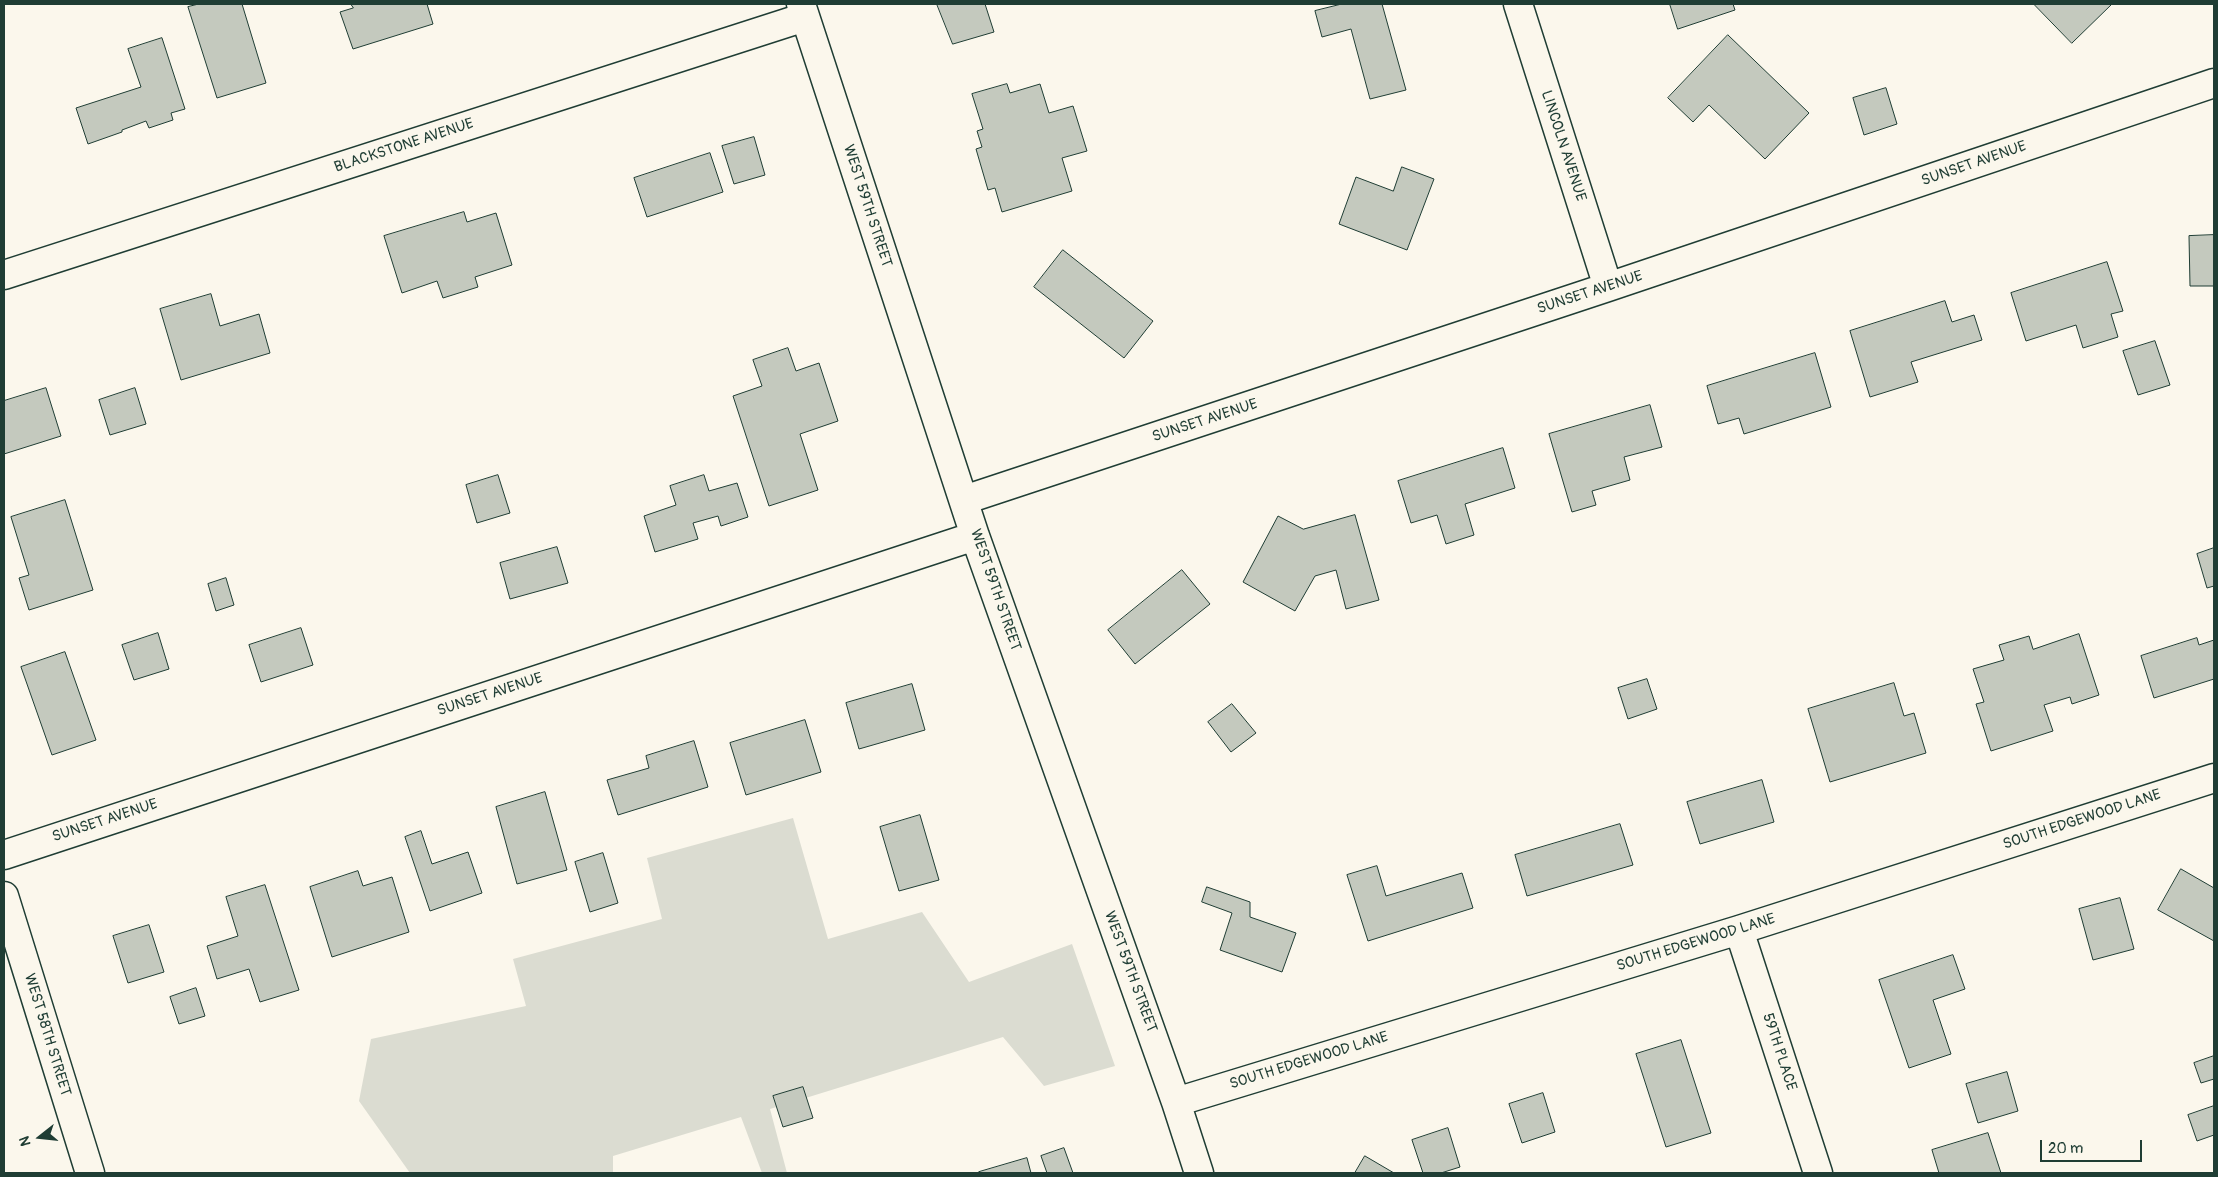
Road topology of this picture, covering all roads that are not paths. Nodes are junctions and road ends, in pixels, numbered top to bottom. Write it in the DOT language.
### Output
graph roads {
  1 [pos="1518,4"];
  2 [pos="803,10"];
  3 [pos="2214,83"];
  4 [pos="4,275"];
  5 [pos="1608,287"];
  6 [pos="964,500"];
  7 [pos="975,536"];
  8 [pos="2214,778"];
  9 [pos="4,855"];
  10 [pos="4,896"];
  11 [pos="1739,930"];
  12 [pos="1176,1102"];
  13 [pos="90,1173"];
  14 [pos="1199,1173"];
  15 [pos="1818,1173"];
  1 -- 5 [label="street, LINCOLN AVENUE"];
  2 -- 4 [label="street, BLACKSTONE AVENUE"];
  2 -- 6 [label="street, WEST 59TH STREET"];
  3 -- 5 [label="street, SUNSET AVENUE"];
  5 -- 6 [label="street, SUNSET AVENUE"];
  6 -- 7 [label="street, WEST 59TH STREET"];
  7 -- 9 [label="street, SUNSET AVENUE"];
  7 -- 12 [label="street, WEST 59TH STREET"];
  8 -- 11 [label="street, SOUTH EDGEWOOD LANE"];
  10 -- 13 [label="street, WEST 58TH STREET"];
  11 -- 12 [label="street, SOUTH EDGEWOOD LANE"];
  11 -- 15 [label="street, 59TH PLACE"];
  12 -- 14 [label="street, WEST 59TH STREET"];
}
